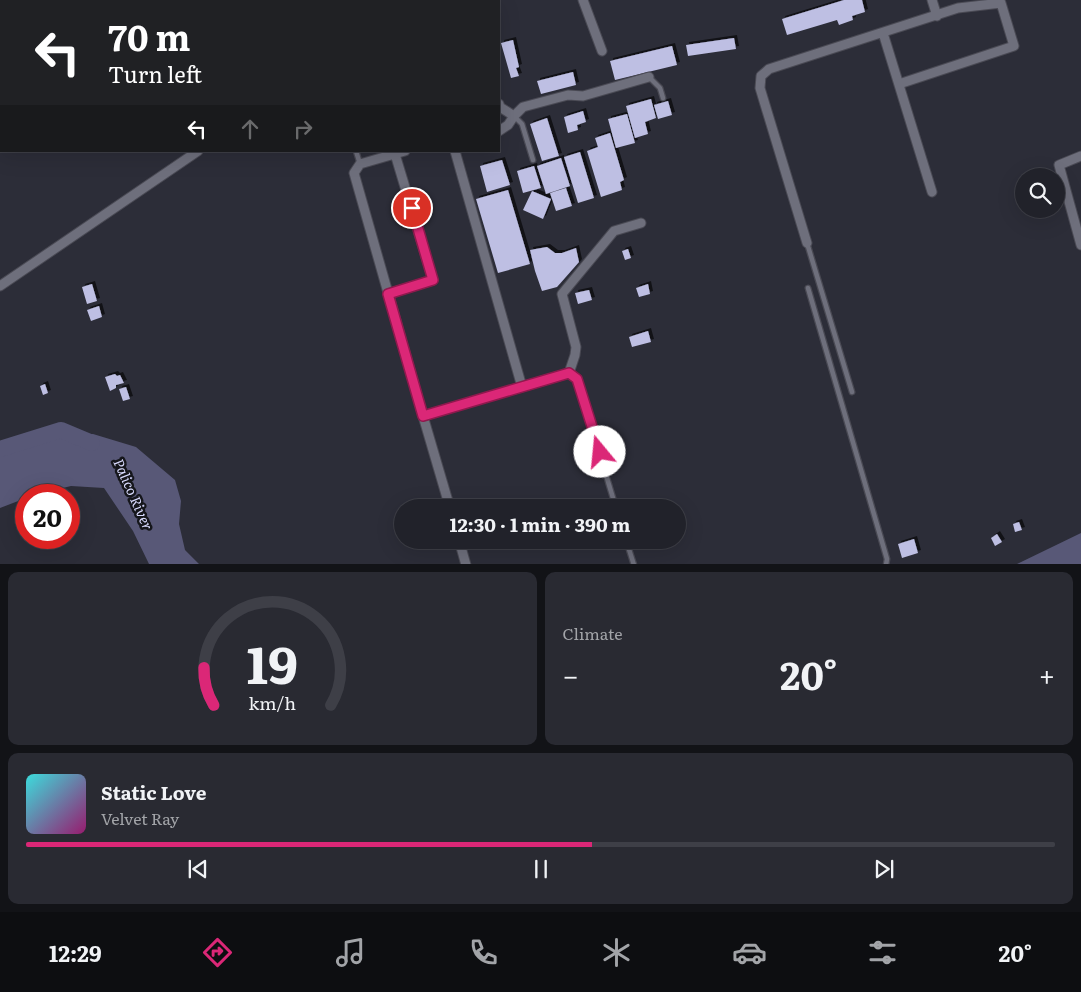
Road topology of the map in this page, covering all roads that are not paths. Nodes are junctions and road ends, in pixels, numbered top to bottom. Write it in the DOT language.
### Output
graph roads {
  1 [pos="583,0"];
  2 [pos="932,0"];
  3 [pos="937,16"];
  4 [pos="883,33"];
  5 [pos="602,51"];
  6 [pos="649,77"];
  7 [pos="899,84"];
  8 [pos="663,98"];
  9 [pos="500,107"];
  10 [pos="514,116"];
  11 [pos="500,130"];
  12 [pos="197,152"];
  13 [pos="356,152"];
  14 [pos="402,152"];
  15 [pos="455,152"];
  16 [pos="395,154"];
  17 [pos="1081,156"];
  18 [pos="533,160"];
  19 [pos="360,164"];
  20 [pos="932,192"];
  21 [pos="641,223"];
  22 [pos="807,243"];
  23 [pos="1081,245"];
  24 [pos="0,286"];
  25 [pos="808,288"];
  26 [pos="388,294"];
  27 [pos="569,373"];
  28 [pos="522,386"];
  29 [pos="852,392"];
  30 [pos="423,416"];
  31 [pos="447,499"];
  32 [pos="613,499"];
  33 [pos="462,549"];
  34 [pos="629,549"];
  35 [pos="466,564"];
  36 [pos="634,564"];
  37 [pos="886,564"];
  1 -- 5 [label="street"];
  2 -- 3 [label="street"];
  3 -- 4 [label="street"];
  3 -- 7 [label="street"];
  4 -- 7 [label="street"];
  4 -- 22 [label="street"];
  6 -- 8 [label="lane"];
  6 -- 10 [label="street"];
  7 -- 20 [label="street"];
  9 -- 10 [label="street"];
  10 -- 11 [label="street"];
  10 -- 18 [label="lane"];
  12 -- 24 [label="street"];
  13 -- 19 [label="lane"];
  14 -- 16 [label="street"];
  15 -- 28 [label="street"];
  16 -- 19 [label="street"];
  16 -- 26 [label="street"];
  17 -- 23 [label="street"];
  19 -- 26 [label="street"];
  21 -- 27 [label="street"];
  22 -- 29 [label="lane"];
  25 -- 37 [label="lane"];
  26 -- 30 [label="street"];
  27 -- 28 [label="street"];
  27 -- 32 [label="lane"];
  28 -- 30 [label="street"];
  30 -- 31 [label="street"];
  33 -- 35 [label="street"];
  34 -- 36 [label="lane"];
}
